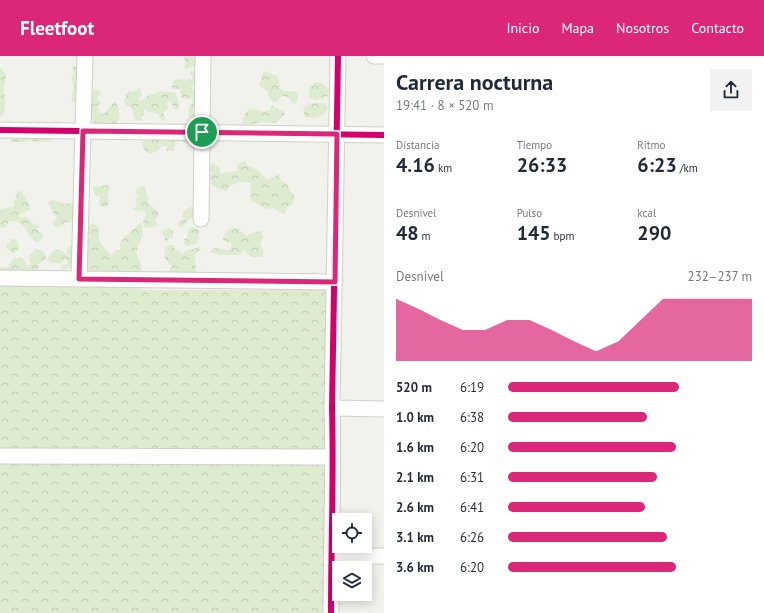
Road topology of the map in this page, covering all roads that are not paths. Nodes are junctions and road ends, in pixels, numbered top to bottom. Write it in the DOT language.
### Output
graph roads {
  1 [pos="85,56"];
  2 [pos="203,56"];
  3 [pos="338,56"];
  4 [pos="374,56"];
  5 [pos="384,56"];
  6 [pos="0,130"];
  7 [pos="83,131"];
  8 [pos="202,132"];
  9 [pos="337,134"];
  10 [pos="384,135"];
  11 [pos="201,219"];
  12 [pos="0,278"];
  13 [pos="79,279"];
  14 [pos="335,282"];
  15 [pos="332,408"];
  16 [pos="384,409"];
  17 [pos="0,456"];
  18 [pos="333,457"];
  19 [pos="331,556"];
  20 [pos="384,556"];
  21 [pos="331,613"];
  1 -- 7 [label="street"];
  2 -- 8 [label="street"];
  3 -- 9 [label="street"];
  4 -- 5 [label="street"];
  6 -- 7 [label="street"];
  7 -- 8 [label="street"];
  7 -- 13 [label="street"];
  8 -- 9 [label="street"];
  8 -- 11 [label="street"];
  9 -- 10 [label="street"];
  9 -- 14 [label="street"];
  12 -- 13 [label="street"];
  13 -- 14 [label="street"];
  14 -- 15 [label="street"];
  15 -- 16 [label="street"];
  15 -- 18 [label="street"];
  17 -- 18 [label="street"];
  18 -- 19 [label="street"];
  19 -- 20 [label="street"];
  19 -- 21 [label="street"];
}
